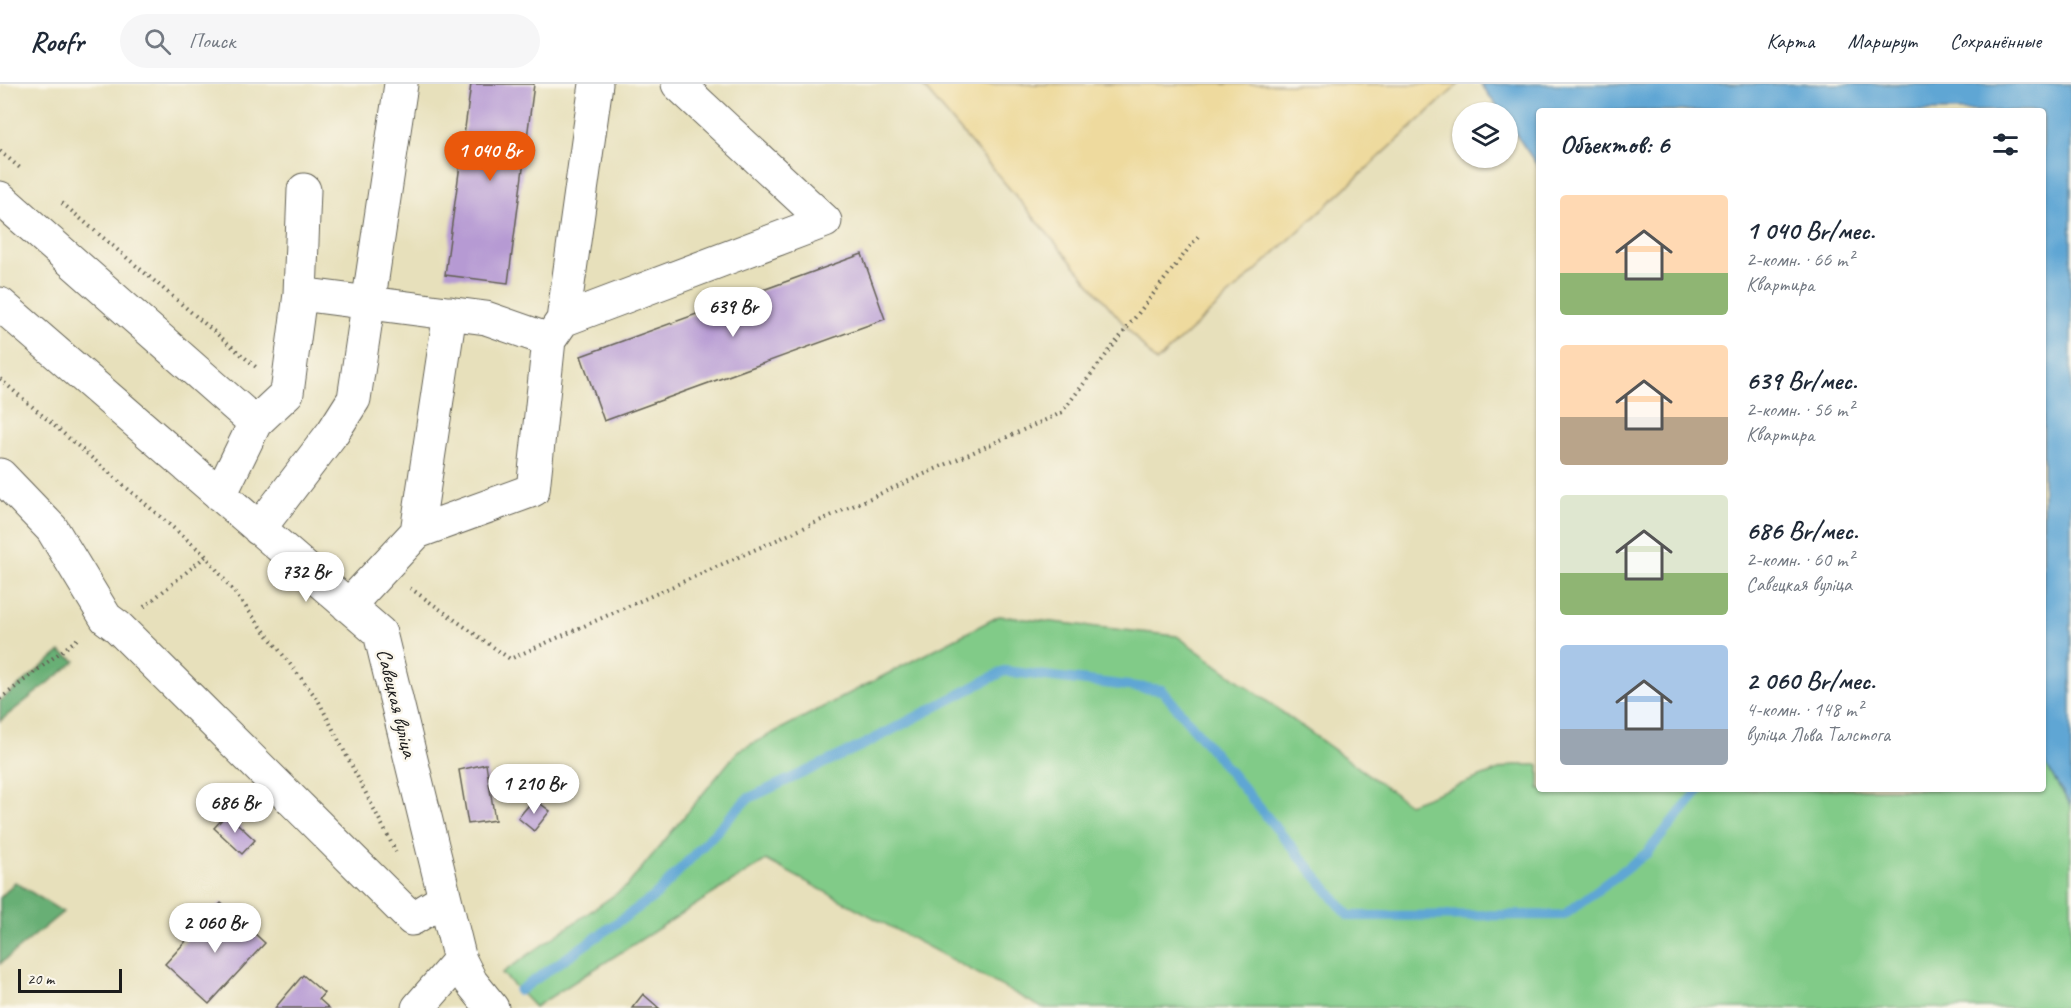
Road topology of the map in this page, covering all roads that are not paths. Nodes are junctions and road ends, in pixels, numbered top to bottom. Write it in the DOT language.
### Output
graph roads {
  1 [pos="400,84"];
  2 [pos="596,84"];
  3 [pos="678,84"];
  4 [pos="304,190"];
  5 [pos="0,198"];
  6 [pos="300,294"];
  7 [pos="370,302"];
  8 [pos="0,304"];
  9 [pos="450,314"];
  10 [pos="556,330"];
  11 [pos="255,423"];
  12 [pos="0,476"];
  13 [pos="220,495"];
  14 [pos="259,529"];
  15 [pos="417,532"];
  16 [pos="348,606"];
  17 [pos="445,899"];
  18 [pos="460,960"];
  19 [pos="418,1008"];
  20 [pos="492,1008"];
  1 -- 7 [label="street"];
  2 -- 10 [label="street"];
  3 -- 10 [label="street"];
  4 -- 6 [label="street"];
  5 -- 11 [label="street"];
  6 -- 7 [label="street"];
  6 -- 11 [label="street"];
  7 -- 9 [label="street"];
  7 -- 14 [label="street"];
  8 -- 13 [label="street, Савецкая вуліца"];
  9 -- 10 [label="street"];
  9 -- 15 [label="street"];
  10 -- 15 [label="street"];
  11 -- 13 [label="street"];
  12 -- 17 [label="street"];
  13 -- 14 [label="street, Савецкая вуліца"];
  14 -- 16 [label="street, Савецкая вуліца"];
  15 -- 16 [label="street"];
  16 -- 17 [label="street, Савецкая вуліца"];
  17 -- 18 [label="street, Савецкая вуліца"];
  18 -- 19 [label="street"];
  18 -- 20 [label="street, Савецкая вуліца"];
}
